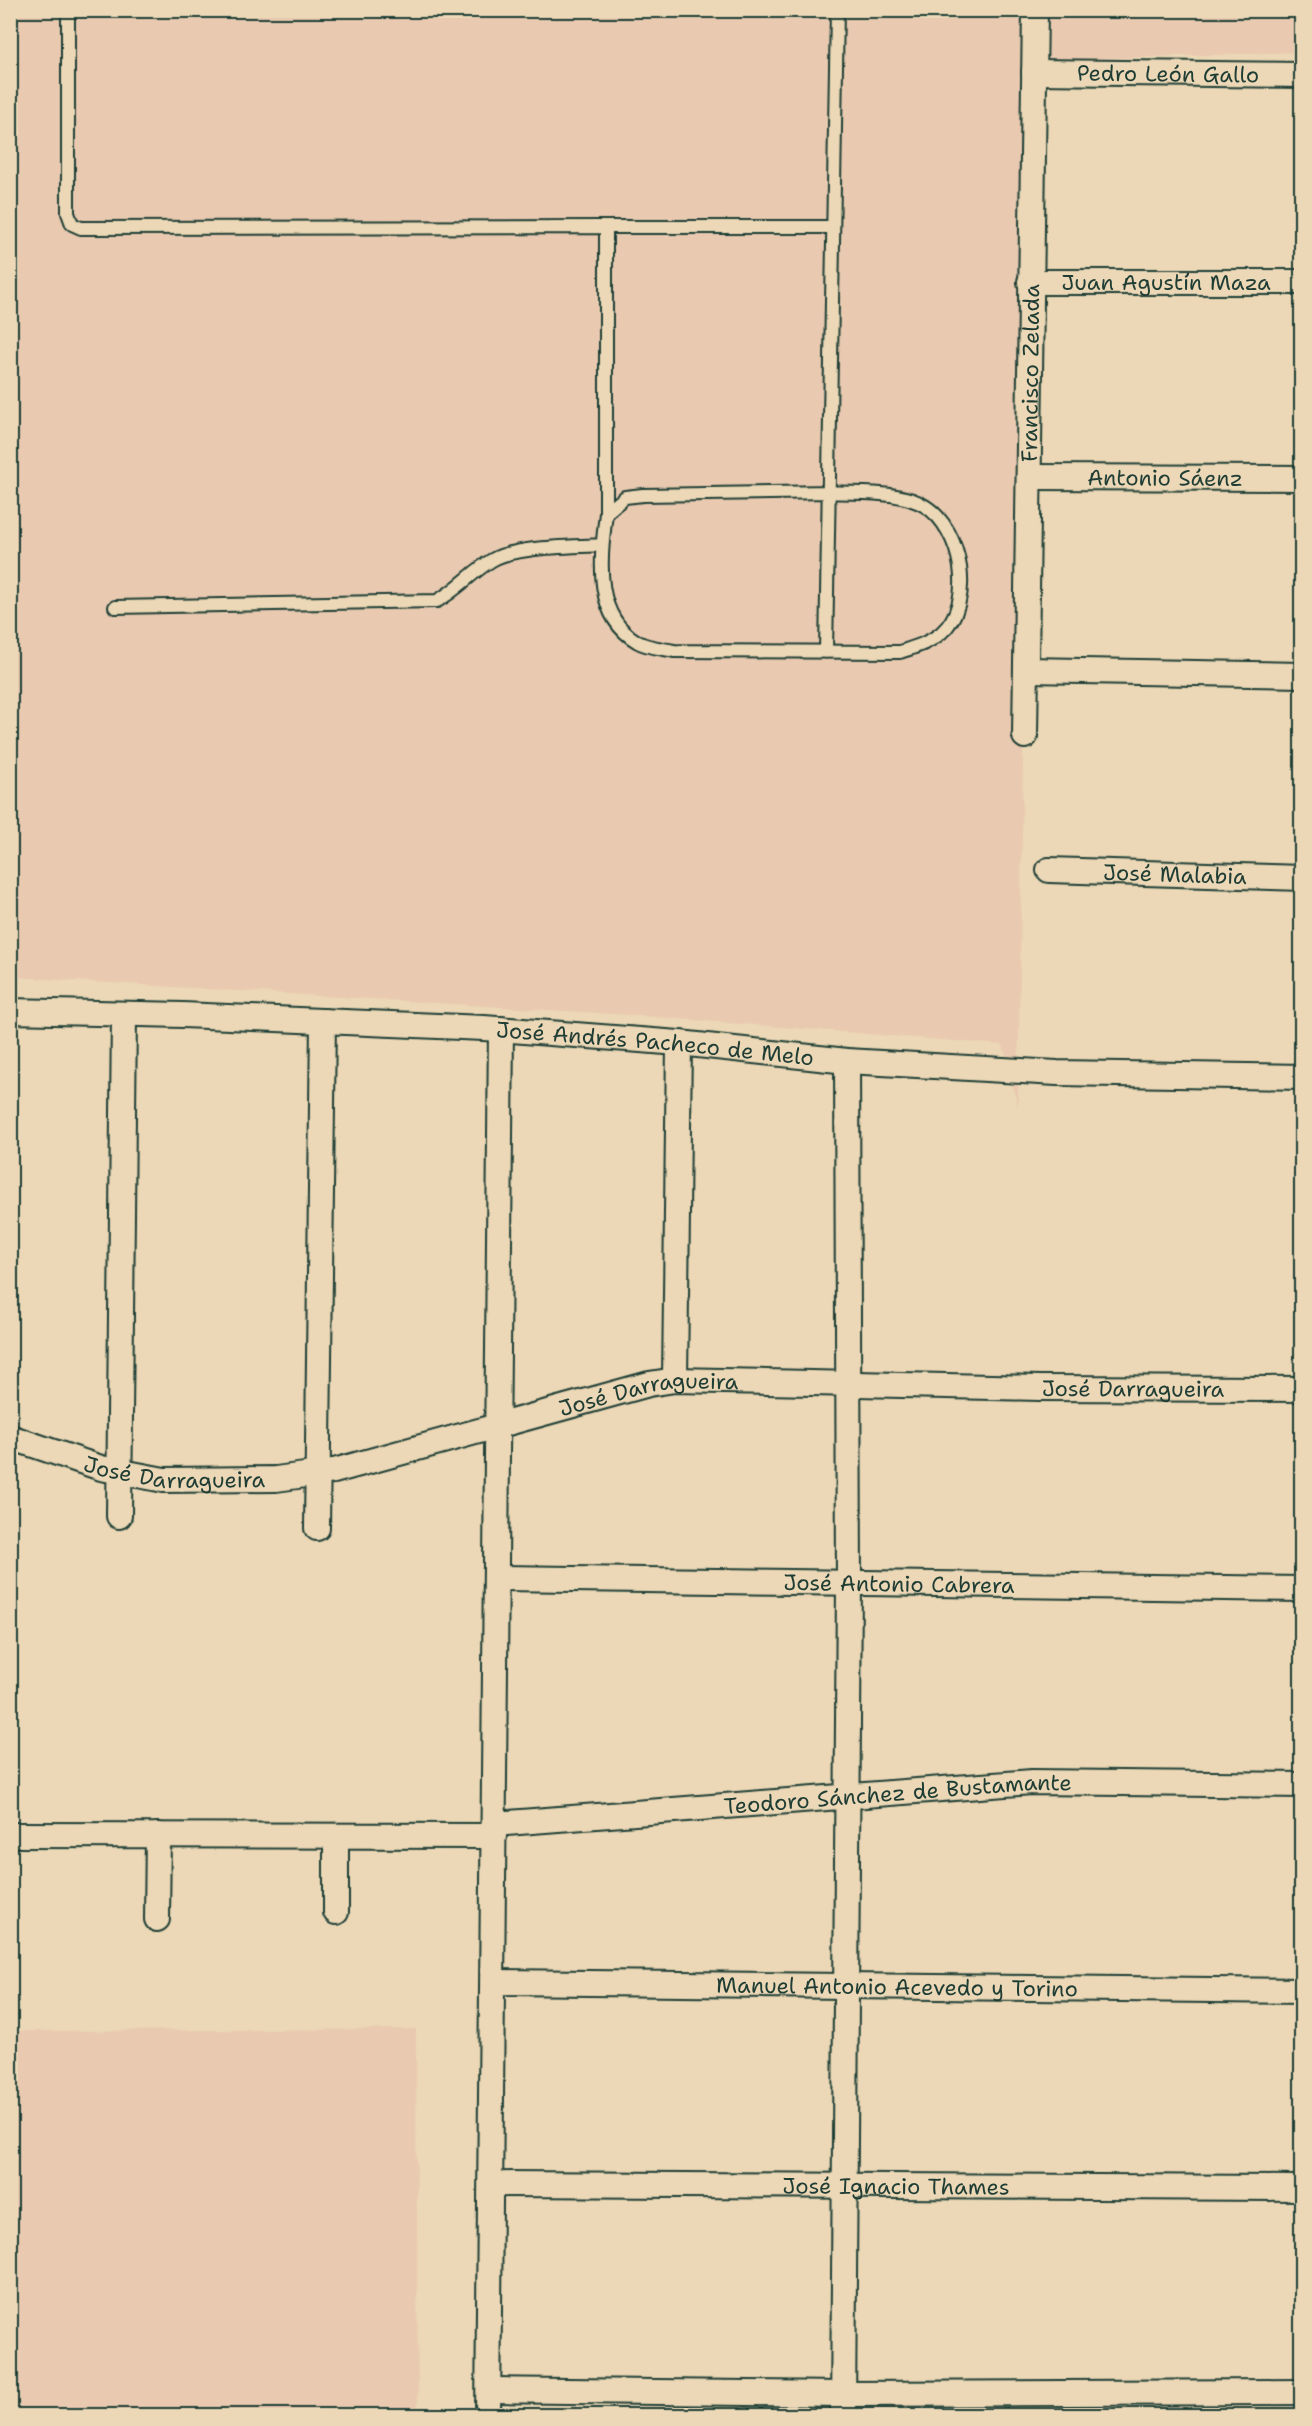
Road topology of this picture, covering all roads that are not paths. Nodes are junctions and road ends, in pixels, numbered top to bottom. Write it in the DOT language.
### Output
graph roads {
  1 [pos="68,10"];
  2 [pos="837,10"];
  3 [pos="1035,10"];
  4 [pos="1034,72"];
  5 [pos="1302,75"];
  6 [pos="834,226"];
  7 [pos="606,227"];
  8 [pos="1030,282"];
  9 [pos="1302,282"];
  10 [pos="1029,477"];
  11 [pos="1302,478"];
  12 [pos="830,492"];
  13 [pos="606,513"];
  14 [pos="602,545"];
  15 [pos="115,607"];
  16 [pos="826,652"];
  17 [pos="1027,670"];
  18 [pos="1302,675"];
  19 [pos="1025,735"];
  20 [pos="1049,870"];
  21 [pos="1302,878"];
  22 [pos="10,1011"];
  23 [pos="124,1014"];
  24 [pos="323,1021"];
  25 [pos="501,1029"];
  26 [pos="679,1043"];
  27 [pos="847,1061"];
  28 [pos="1302,1077"];
  29 [pos="675,1380"];
  30 [pos="849,1384"];
  31 [pos="1302,1389"];
  32 [pos="498,1427"];
  33 [pos="10,1437"];
  34 [pos="120,1472"];
  35 [pos="319,1473"];
  36 [pos="119,1516"];
  37 [pos="317,1528"];
  38 [pos="497,1578"];
  39 [pos="849,1583"];
  40 [pos="1302,1589"];
  41 [pos="1302,1785"];
  42 [pos="847,1797"];
  43 [pos="494,1830"];
  44 [pos="10,1835"];
  45 [pos="158,1835"];
  46 [pos="336,1836"];
  47 [pos="336,1912"];
  48 [pos="157,1919"];
  49 [pos="493,1982"];
  50 [pos="845,1986"];
  51 [pos="1302,1991"];
  52 [pos="491,2184"];
  53 [pos="844,2185"];
  54 [pos="1302,2188"];
  55 [pos="489,2390"];
  56 [pos="1302,2392"];
  57 [pos="843,2405"];
  58 [pos="488,2415"];
  1 -- 7 [label="lane"];
  2 -- 6 [label="lane"];
  3 -- 4 [label="street, Francisco Zelada"];
  4 -- 5 [label="street, Pedro León Gallo"];
  4 -- 8 [label="street, Francisco Zelada"];
  6 -- 7 [label="lane"];
  6 -- 12 [label="lane"];
  7 -- 13 [label="lane"];
  8 -- 9 [label="street, Juan Agustín Maza"];
  8 -- 10 [label="street, Francisco Zelada"];
  10 -- 11 [label="street, Antonio Sáenz"];
  10 -- 17 [label="street, Francisco Zelada"];
  12 -- 13 [label="lane"];
  12 -- 16 [label="lane"];
  12 -- 16 [label="lane"];
  13 -- 14 [label="lane"];
  14 -- 15 [label="lane"];
  14 -- 16 [label="lane"];
  17 -- 18 [label="street"];
  17 -- 19 [label="street, Francisco Zelada"];
  20 -- 21 [label="street, José Malabia"];
  22 -- 23 [label="street, José Andrés Pacheco de Melo"];
  23 -- 24 [label="street, José Andrés Pacheco de Melo"];
  23 -- 34 [label="street"];
  24 -- 25 [label="street, José Andrés Pacheco de Melo"];
  24 -- 35 [label="street"];
  25 -- 26 [label="street, José Andrés Pacheco de Melo"];
  25 -- 32 [label="street"];
  26 -- 27 [label="street, José Andrés Pacheco de Melo"];
  26 -- 29 [label="street"];
  27 -- 28 [label="street, José Andrés Pacheco de Melo"];
  27 -- 30 [label="street"];
  29 -- 30 [label="street, José Darragueira"];
  29 -- 32 [label="street, José Darragueira"];
  30 -- 31 [label="street, José Darragueira"];
  30 -- 39 [label="street"];
  32 -- 35 [label="street, José Darragueira"];
  32 -- 38 [label="street"];
  33 -- 34 [label="street, José Darragueira"];
  34 -- 35 [label="street, José Darragueira"];
  34 -- 36 [label="street"];
  35 -- 37 [label="street"];
  38 -- 39 [label="street, José Antonio Cabrera"];
  38 -- 43 [label="street"];
  39 -- 40 [label="street, José Antonio Cabrera"];
  39 -- 42 [label="street"];
  41 -- 42 [label="street, Teodoro Sánchez de Bustamante"];
  42 -- 43 [label="street, Teodoro Sánchez de Bustamante"];
  42 -- 50 [label="street"];
  43 -- 46 [label="street, Teodoro Sánchez de Bustamante"];
  43 -- 49 [label="street"];
  44 -- 45 [label="street, Teodoro Sánchez de Bustamante"];
  45 -- 46 [label="street, Teodoro Sánchez de Bustamante"];
  45 -- 48 [label="street"];
  46 -- 47 [label="street"];
  49 -- 50 [label="street, Manuel Antonio Acevedo y Torino"];
  49 -- 52 [label="street"];
  50 -- 51 [label="street, Manuel Antonio Acevedo y Torino"];
  50 -- 53 [label="street"];
  52 -- 53 [label="street, José Ignacio Thames"];
  52 -- 55 [label="street"];
  53 -- 54 [label="street, José Ignacio Thames"];
  53 -- 57 [label="street"];
  55 -- 57 [label="street"];
  55 -- 58 [label="street"];
  56 -- 57 [label="street"];
}
